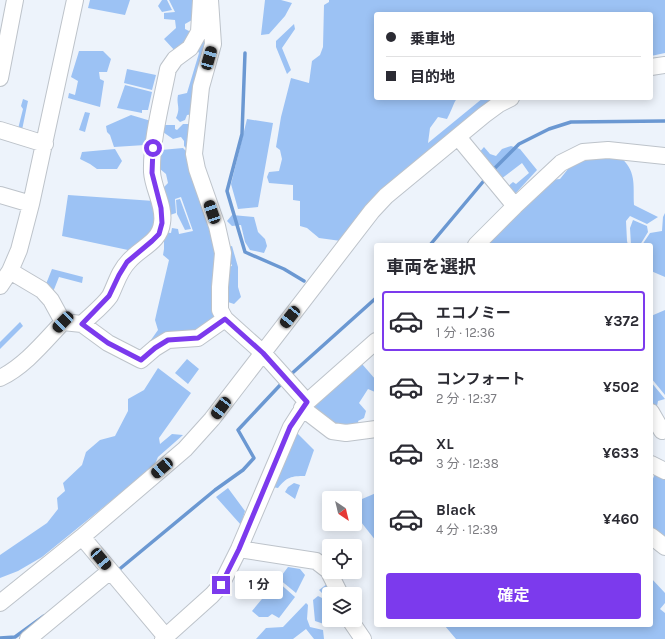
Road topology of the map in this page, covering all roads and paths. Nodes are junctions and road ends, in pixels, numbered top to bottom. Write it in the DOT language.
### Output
graph roads {
  1 [pos="16,0"];
  2 [pos="74,0"];
  3 [pos="201,0"];
  4 [pos="210,0"];
  5 [pos="665,65"];
  6 [pos="653,67"];
  7 [pos="0,78"];
  8 [pos="506,100"];
  9 [pos="0,130"];
  10 [pos="458,136"];
  11 [pos="45,144"];
  12 [pos="665,156"];
  13 [pos="0,195"];
  14 [pos="31,204"];
  15 [pos="515,206"];
  16 [pos="478,243"];
  17 [pos="10,271"];
  18 [pos="0,286"];
  19 [pos="225,319"];
  20 [pos="63,322"];
  21 [pos="82,324"];
  22 [pos="374,343"];
  23 [pos="263,353"];
  24 [pos="0,378"];
  25 [pos="305,405"];
  26 [pos="653,415"];
  27 [pos="374,429"];
  28 [pos="662,431"];
  29 [pos="653,465"];
  30 [pos="665,471"];
  31 [pos="82,536"];
  32 [pos="653,538"];
  33 [pos="665,547"];
  34 [pos="239,549"];
  35 [pos="322,566"];
  36 [pos="109,575"];
  37 [pos="0,603"];
  38 [pos="355,627"];
  39 [pos="164,638"];
  40 [pos="28,639"];
  41 [pos="363,639"];
  1 -- 7 [label="street"];
  2 -- 11 [label="street"];
  3 -- 21 [label="street"];
  4 -- 19 [label="street"];
  5 -- 6 [label="street"];
  8 -- 10 [label="street"];
  9 -- 11 [label="street"];
  10 -- 15 [label="street"];
  10 -- 23 [label="street"];
  11 -- 14 [label="street"];
  12 -- 15 [label="street"];
  13 -- 14 [label="street"];
  14 -- 17 [label="street"];
  15 -- 16 [label="street"];
  17 -- 18 [label="street"];
  17 -- 20 [label="street"];
  19 -- 21 [label="street"];
  19 -- 23 [label="street"];
  20 -- 21 [label="street"];
  20 -- 24 [label="street"];
  22 -- 25 [label="street"];
  23 -- 25 [label="street"];
  23 -- 31 [label="street"];
  25 -- 27 [label="street"];
  25 -- 34 [label="street"];
  26 -- 28 [label="street"];
  29 -- 30 [label="street"];
  31 -- 36 [label="street"];
  31 -- 37 [label="street"];
  32 -- 33 [label="street"];
  34 -- 35 [label="street"];
  34 -- 39 [label="street"];
  36 -- 39 [label="street"];
  36 -- 40 [label="street"];
  38 -- 41 [label="street"];
}
